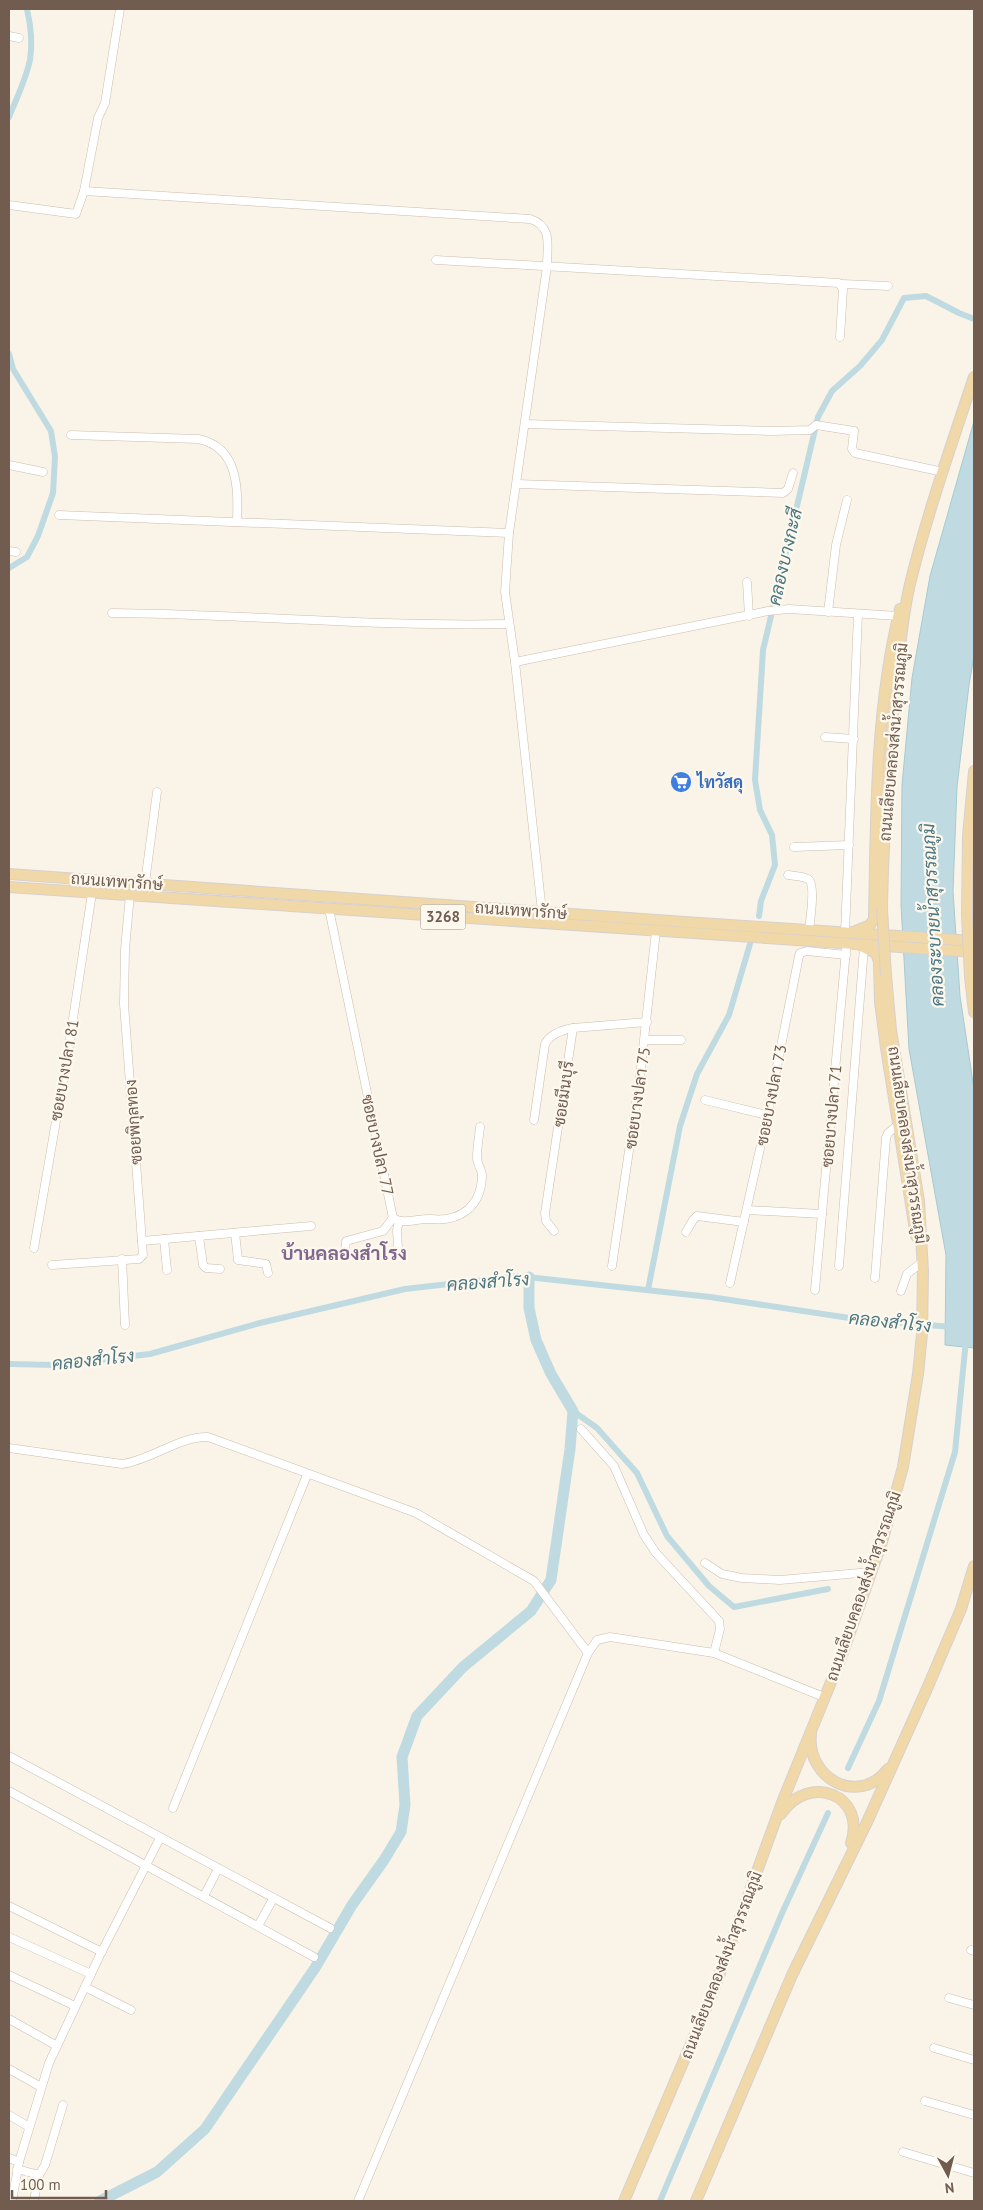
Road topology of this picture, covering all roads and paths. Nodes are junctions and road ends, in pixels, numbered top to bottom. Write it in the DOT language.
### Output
graph roads {
  1 [pos="120,9"];
  2 [pos="9,36"];
  3 [pos="19,38"];
  4 [pos="84,191"];
  5 [pos="9,205"];
  6 [pos="436,260"];
  7 [pos="547,266"];
  8 [pos="842,284"];
  9 [pos="888,286"];
  10 [pos="840,338"];
  11 [pos="974,377"];
  12 [pos="524,424"];
  13 [pos="71,435"];
  14 [pos="9,465"];
  15 [pos="43,472"];
  16 [pos="943,472"];
  17 [pos="793,473"];
  18 [pos="517,484"];
  19 [pos="847,500"];
  20 [pos="59,515"];
  21 [pos="238,522"];
  22 [pos="509,533"];
  23 [pos="747,582"];
  24 [pos="910,586"];
  25 [pos="828,612"];
  26 [pos="112,613"];
  27 [pos="858,614"];
  28 [pos="749,616"];
  29 [pos="898,616"];
  30 [pos="509,624"];
  31 [pos="515,662"];
  32 [pos="825,737"];
  33 [pos="854,739"];
  34 [pos="974,771"];
  35 [pos="157,792"];
  36 [pos="849,845"];
  37 [pos="794,847"];
  38 [pos="9,874"];
  39 [pos="788,875"];
  40 [pos="145,883"];
  41 [pos="9,887"];
  42 [pos="275,892"];
  43 [pos="92,893"];
  44 [pos="130,895"];
  45 [pos="275,905"];
  46 [pos="329,909"];
  47 [pos="542,912"];
  48 [pos="809,930"];
  49 [pos="656,931"];
  50 [pos="848,938"];
  51 [pos="877,940"];
  52 [pos="974,941"];
  53 [pos="864,947"];
  54 [pos="974,952"];
  55 [pos="846,955"];
  56 [pos="974,1012"];
  57 [pos="647,1022"];
  58 [pos="574,1028"];
  59 [pos="645,1040"];
  60 [pos="681,1040"];
  61 [pos="705,1100"];
  62 [pos="767,1115"];
  63 [pos="534,1120"];
  64 [pos="898,1126"];
  65 [pos="480,1127"];
  66 [pos="747,1210"];
  67 [pos="822,1214"];
  68 [pos="396,1220"];
  69 [pos="744,1222"];
  70 [pos="311,1226"];
  71 [pos="554,1231"];
  72 [pos="686,1232"];
  73 [pos="235,1233"];
  74 [pos="200,1236"];
  75 [pos="164,1239"];
  76 [pos="142,1241"];
  77 [pos="34,1248"];
  78 [pos="398,1248"];
  79 [pos="345,1253"];
  80 [pos="122,1260"];
  81 [pos="52,1265"];
  82 [pos="612,1266"];
  83 [pos="839,1266"];
  84 [pos="220,1268"];
  85 [pos="167,1270"];
  86 [pos="923,1271"];
  87 [pos="268,1273"];
  88 [pos="875,1278"];
  89 [pos="730,1283"];
  90 [pos="815,1290"];
  91 [pos="901,1291"];
  92 [pos="124,1325"];
  93 [pos="581,1429"];
  94 [pos="9,1448"];
  95 [pos="307,1474"];
  96 [pos="705,1562"];
  97 [pos="974,1566"];
  98 [pos="871,1572"];
  99 [pos="588,1653"];
  100 [pos="714,1653"];
  101 [pos="824,1697"];
  102 [pos="813,1722"];
  103 [pos="9,1756"];
  104 [pos="896,1758"];
  105 [pos="9,1791"];
  106 [pos="173,1808"];
  107 [pos="774,1826"];
  108 [pos="160,1838"];
  109 [pos="147,1865"];
  110 [pos="218,1869"];
  111 [pos="836,1883"];
  112 [pos="204,1896"];
  113 [pos="273,1899"];
  114 [pos="9,1906"];
  115 [pos="258,1926"];
  116 [pos="330,1928"];
  117 [pos="9,1936"];
  118 [pos="102,1952"];
  119 [pos="314,1957"];
  120 [pos="91,1974"];
  121 [pos="9,1975"];
  122 [pos="85,1987"];
  123 [pos="949,1998"];
  124 [pos="974,2005"];
  125 [pos="75,2006"];
  126 [pos="131,2010"];
  127 [pos="9,2019"];
  128 [pos="57,2046"];
  129 [pos="934,2048"];
  130 [pos="974,2060"];
  131 [pos="9,2069"];
  132 [pos="41,2087"];
  133 [pos="925,2101"];
  134 [pos="63,2105"];
  135 [pos="9,2115"];
  136 [pos="974,2115"];
  137 [pos="29,2126"];
  138 [pos="903,2152"];
  139 [pos="9,2158"];
  140 [pos="18,2166"];
  141 [pos="974,2173"];
  142 [pos="39,2175"];
  143 [pos="34,2200"];
  144 [pos="12,2201"];
  145 [pos="358,2201"];
  146 [pos="624,2201"];
  147 [pos="696,2201"];
  1 -- 4 [label="street"];
  2 -- 3 [label="street"];
  4 -- 5 [label="street"];
  4 -- 7 [label="street"];
  6 -- 7 [label="street"];
  7 -- 8 [label="street"];
  7 -- 12 [label="street"];
  8 -- 9 [label="street"];
  8 -- 10 [label="street"];
  11 -- 16 [label="main road, ถนนเลียบคลองส่งน้ำสุวรรณภูมิ"];
  12 -- 16 [label="street"];
  12 -- 18 [label="street"];
  13 -- 21 [label="street"];
  14 -- 15 [label="street"];
  16 -- 24 [label="main road, ถนนเลียบคลองส่งน้ำสุวรรณภูมิ"];
  17 -- 18 [label="street"];
  18 -- 22 [label="street"];
  19 -- 25 [label="street"];
  20 -- 21 [label="street"];
  21 -- 22 [label="street"];
  22 -- 30 [label="street"];
  23 -- 28 [label="street"];
  24 -- 29 [label="main road"];
  24 -- 86 [label="main road, ถนนเลียบคลองส่งน้ำสุวรรณภูมิ, bridge"];
  25 -- 27 [label="street"];
  25 -- 28 [label="street"];
  26 -- 30 [label="street"];
  27 -- 29 [label="street"];
  27 -- 33 [label="street, ซอยบางปลา 71"];
  28 -- 31 [label="street"];
  29 -- 50 [label="main road"];
  30 -- 31 [label="street"];
  31 -- 47 [label="street"];
  32 -- 33 [label="street"];
  33 -- 36 [label="street, ซอยบางปลา 71"];
  34 -- 56 [label="main road, bridge"];
  35 -- 40 [label="street"];
  36 -- 37 [label="street"];
  36 -- 50 [label="street, ซอยบางปลา 71"];
  38 -- 40 [label="main road, ถนนเทพารักษ์ / 3268"];
  39 -- 48 [label="street"];
  40 -- 42 [label="main road, ถนนเทพารักษ์ / 3268"];
  41 -- 43 [label="main road, ถนนเทพารักษ์ / 3268"];
  42 -- 45 [label="main road"];
  42 -- 47 [label="main road, ถนนเทพารักษ์ / 3268"];
  43 -- 44 [label="main road, ถนนเทพารักษ์ / 3268"];
  43 -- 77 [label="street, ซอยบางปลา 81"];
  44 -- 45 [label="main road, ถนนเทพารักษ์ / 3268"];
  44 -- 76 [label="street, ซอยพิกุลทอง"];
  45 -- 46 [label="main road, ถนนเทพารักษ์ / 3268"];
  46 -- 49 [label="main road, ถนนเทพารักษ์ / 3268"];
  46 -- 68 [label="street, ซอยบางปลา 77"];
  47 -- 48 [label="main road, ถนนเทพารักษ์ / 3268"];
  48 -- 50 [label="main road, ถนนเทพารักษ์ / 3268"];
  49 -- 50 [label="main road, ถนนเทพารักษ์ / 3268"];
  49 -- 57 [label="street, ซอยบางปลา 75"];
  50 -- 51 [label="main road, ถนนเทพารักษ์ / 3268"];
  50 -- 53 [label="main road"];
  50 -- 55 [label="street, ซอยบางปลา 71"];
  51 -- 52 [label="main road, ถนนเทพารักษ์ / 3268, bridge"];
  51 -- 54 [label="main road, ถนนเทพารักษ์ / 3268, bridge"];
  53 -- 64 [label="main road"];
  53 -- 83 [label="street"];
  55 -- 62 [label="street, ซอยบางปลา 73"];
  55 -- 67 [label="street, ซอยบางปลา 71"];
  57 -- 58 [label="street"];
  57 -- 59 [label="street, ซอยบางปลา 75"];
  58 -- 63 [label="street"];
  58 -- 71 [label="street, ซอยมีนบุรี"];
  59 -- 60 [label="street"];
  59 -- 82 [label="street, ซอยบางปลา 75"];
  61 -- 62 [label="street"];
  62 -- 66 [label="street, ซอยบางปลา 73"];
  64 -- 86 [label="main road"];
  64 -- 88 [label="street"];
  65 -- 68 [label="street"];
  66 -- 67 [label="street"];
  66 -- 69 [label="street, ซอยบางปลา 73"];
  67 -- 90 [label="street, ซอยบางปลา 71"];
  68 -- 78 [label="street, ซอยบางปลา 77"];
  68 -- 79 [label="street"];
  69 -- 72 [label="street"];
  69 -- 89 [label="street, ซอยบางปลา 73"];
  70 -- 73 [label="street"];
  73 -- 74 [label="street"];
  73 -- 87 [label="street"];
  74 -- 75 [label="street"];
  74 -- 84 [label="street"];
  75 -- 76 [label="street"];
  75 -- 85 [label="street"];
  76 -- 80 [label="street, ซอยพิกุลทอง"];
  80 -- 81 [label="street, ซอยพิกุลทอง"];
  80 -- 92 [label="street"];
  86 -- 91 [label="street"];
  86 -- 98 [label="main road, ถนนเลียบคลองส่งน้ำสุวรรณภูมิ"];
  93 -- 100 [label="street"];
  94 -- 95 [label="street"];
  95 -- 99 [label="street"];
  95 -- 106 [label="street"];
  96 -- 98 [label="street"];
  97 -- 104 [label="main road"];
  98 -- 101 [label="main road, ถนนเลียบคลองส่งน้ำสุวรรณภูมิ"];
  99 -- 100 [label="street"];
  99 -- 145 [label="street"];
  100 -- 101 [label="street"];
  101 -- 102 [label="main road, ถนนเลียบคลองส่งน้ำสุวรรณภูมิ"];
  102 -- 104 [label="main road"];
  102 -- 107 [label="main road, ถนนเลียบคลองส่งน้ำสุวรรณภูมิ"];
  103 -- 108 [label="street"];
  104 -- 111 [label="main road"];
  105 -- 109 [label="street"];
  107 -- 111 [label="main road"];
  107 -- 146 [label="main road, ถนนเลียบคลองส่งน้ำสุวรรณภูมิ"];
  108 -- 109 [label="street"];
  108 -- 110 [label="street"];
  109 -- 112 [label="street"];
  109 -- 118 [label="street"];
  110 -- 112 [label="street"];
  110 -- 113 [label="street"];
  111 -- 147 [label="main road"];
  112 -- 115 [label="street"];
  113 -- 115 [label="street"];
  113 -- 116 [label="street"];
  114 -- 118 [label="street"];
  115 -- 119 [label="street"];
  117 -- 120 [label="street"];
  118 -- 120 [label="street"];
  120 -- 122 [label="street"];
  121 -- 125 [label="street"];
  122 -- 125 [label="street"];
  122 -- 126 [label="street"];
  123 -- 124 [label="street"];
  125 -- 128 [label="street"];
  127 -- 128 [label="street"];
  128 -- 132 [label="street"];
  129 -- 130 [label="street"];
  131 -- 132 [label="street"];
  132 -- 137 [label="street"];
  133 -- 136 [label="street"];
  134 -- 142 [label="street"];
  135 -- 137 [label="street"];
  137 -- 140 [label="street"];
  138 -- 141 [label="street"];
  139 -- 140 [label="street"];
  140 -- 142 [label="street"];
  140 -- 144 [label="street"];
  142 -- 143 [label="street"];
}
